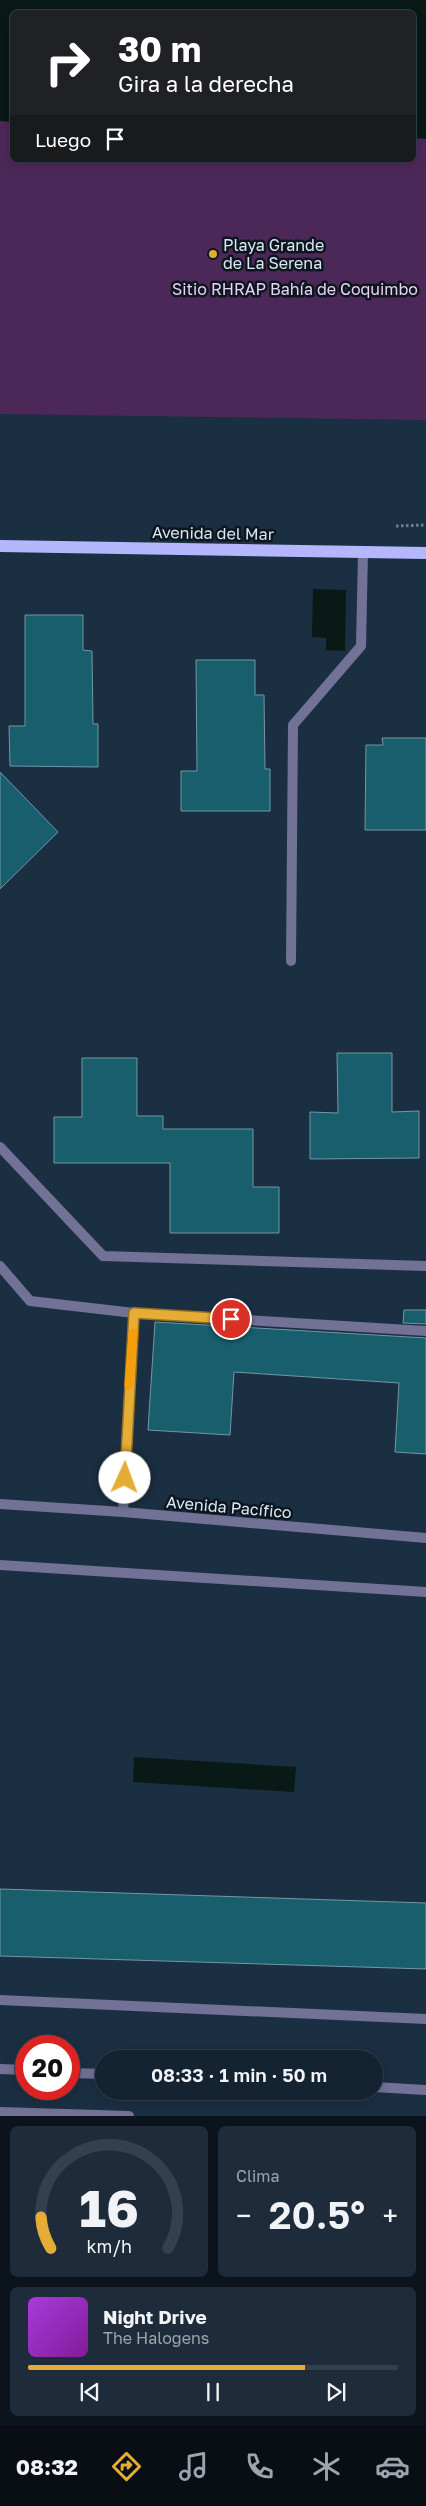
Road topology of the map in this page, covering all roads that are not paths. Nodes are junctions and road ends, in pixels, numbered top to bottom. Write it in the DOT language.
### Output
graph roads {
  1 [pos="0,546"];
  2 [pos="363,552"];
  3 [pos="426,554"];
  4 [pos="291,962"];
  5 [pos="0,1147"];
  6 [pos="0,1266"];
  7 [pos="426,1266"];
  8 [pos="134,1313"];
  9 [pos="426,1332"];
  10 [pos="0,1504"];
  11 [pos="124,1512"];
  12 [pos="426,1538"];
  13 [pos="0,1565"];
  14 [pos="426,1592"];
  15 [pos="0,2000"];
  16 [pos="426,2019"];
  17 [pos="0,2069"];
  18 [pos="15,2070"];
  19 [pos="80,2073"];
  20 [pos="95,2073"];
  21 [pos="383,2088"];
  22 [pos="426,2090"];
  23 [pos="0,2112"];
  24 [pos="129,2116"];
  1 -- 2 [label="main road, Avenida del Mar"];
  2 -- 3 [label="main road, Avenida del Mar"];
  2 -- 4 [label="street"];
  5 -- 7 [label="street"];
  6 -- 8 [label="street"];
  8 -- 9 [label="street"];
  8 -- 11 [label="street"];
  10 -- 11 [label="street, Avenida Pacífico"];
  11 -- 12 [label="street, Avenida Pacífico"];
  13 -- 14 [label="street"];
  15 -- 16 [label="street"];
  17 -- 18 [label="street"];
  19 -- 20 [label="street"];
  21 -- 22 [label="street"];
  23 -- 24 [label="street"];
}
